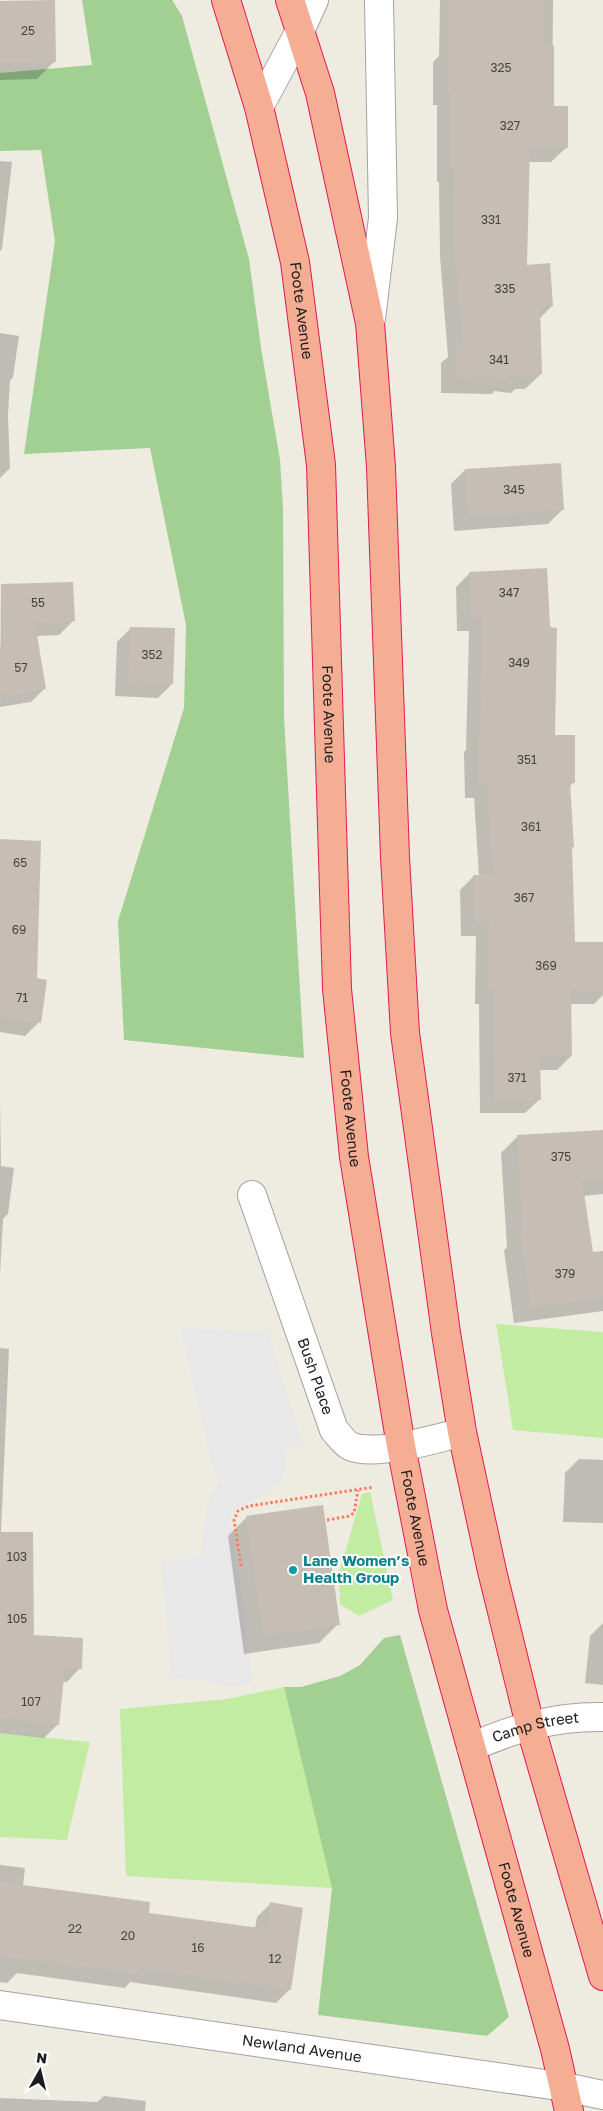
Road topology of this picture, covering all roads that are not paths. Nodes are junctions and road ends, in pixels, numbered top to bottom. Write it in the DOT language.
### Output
graph roads {
  1 [pos="226,0"];
  2 [pos="290,0"];
  3 [pos="314,0"];
  4 [pos="379,0"];
  5 [pos="300,31"];
  6 [pos="259,107"];
  7 [pos="370,323"];
  8 [pos="252,1195"];
  9 [pos="462,1432"];
  10 [pos="401,1446"];
  11 [pos="603,1717"];
  12 [pos="530,1725"];
  13 [pos="471,1747"];
  14 [pos="603,1976"];
  15 [pos="0,2005"];
  16 [pos="603,2095"];
  17 [pos="567,2099"];
  1 -- 6 [label="highway, Foote Avenue"];
  2 -- 5 [label="highway"];
  3 -- 5 [label="street"];
  4 -- 7 [label="street"];
  5 -- 6 [label="street"];
  5 -- 7 [label="highway"];
  6 -- 10 [label="highway, Foote Avenue"];
  7 -- 9 [label="highway"];
  8 -- 10 [label="street, Bush Place"];
  9 -- 10 [label="street, Bush Place"];
  9 -- 12 [label="highway"];
  10 -- 13 [label="highway, Foote Avenue"];
  11 -- 12 [label="street, Camp Street"];
  12 -- 13 [label="street, Camp Street"];
  12 -- 14 [label="highway"];
  13 -- 17 [label="highway, Foote Avenue"];
  15 -- 17 [label="street, Newland Avenue"];
  16 -- 17 [label="street, Newland Avenue"];
}
